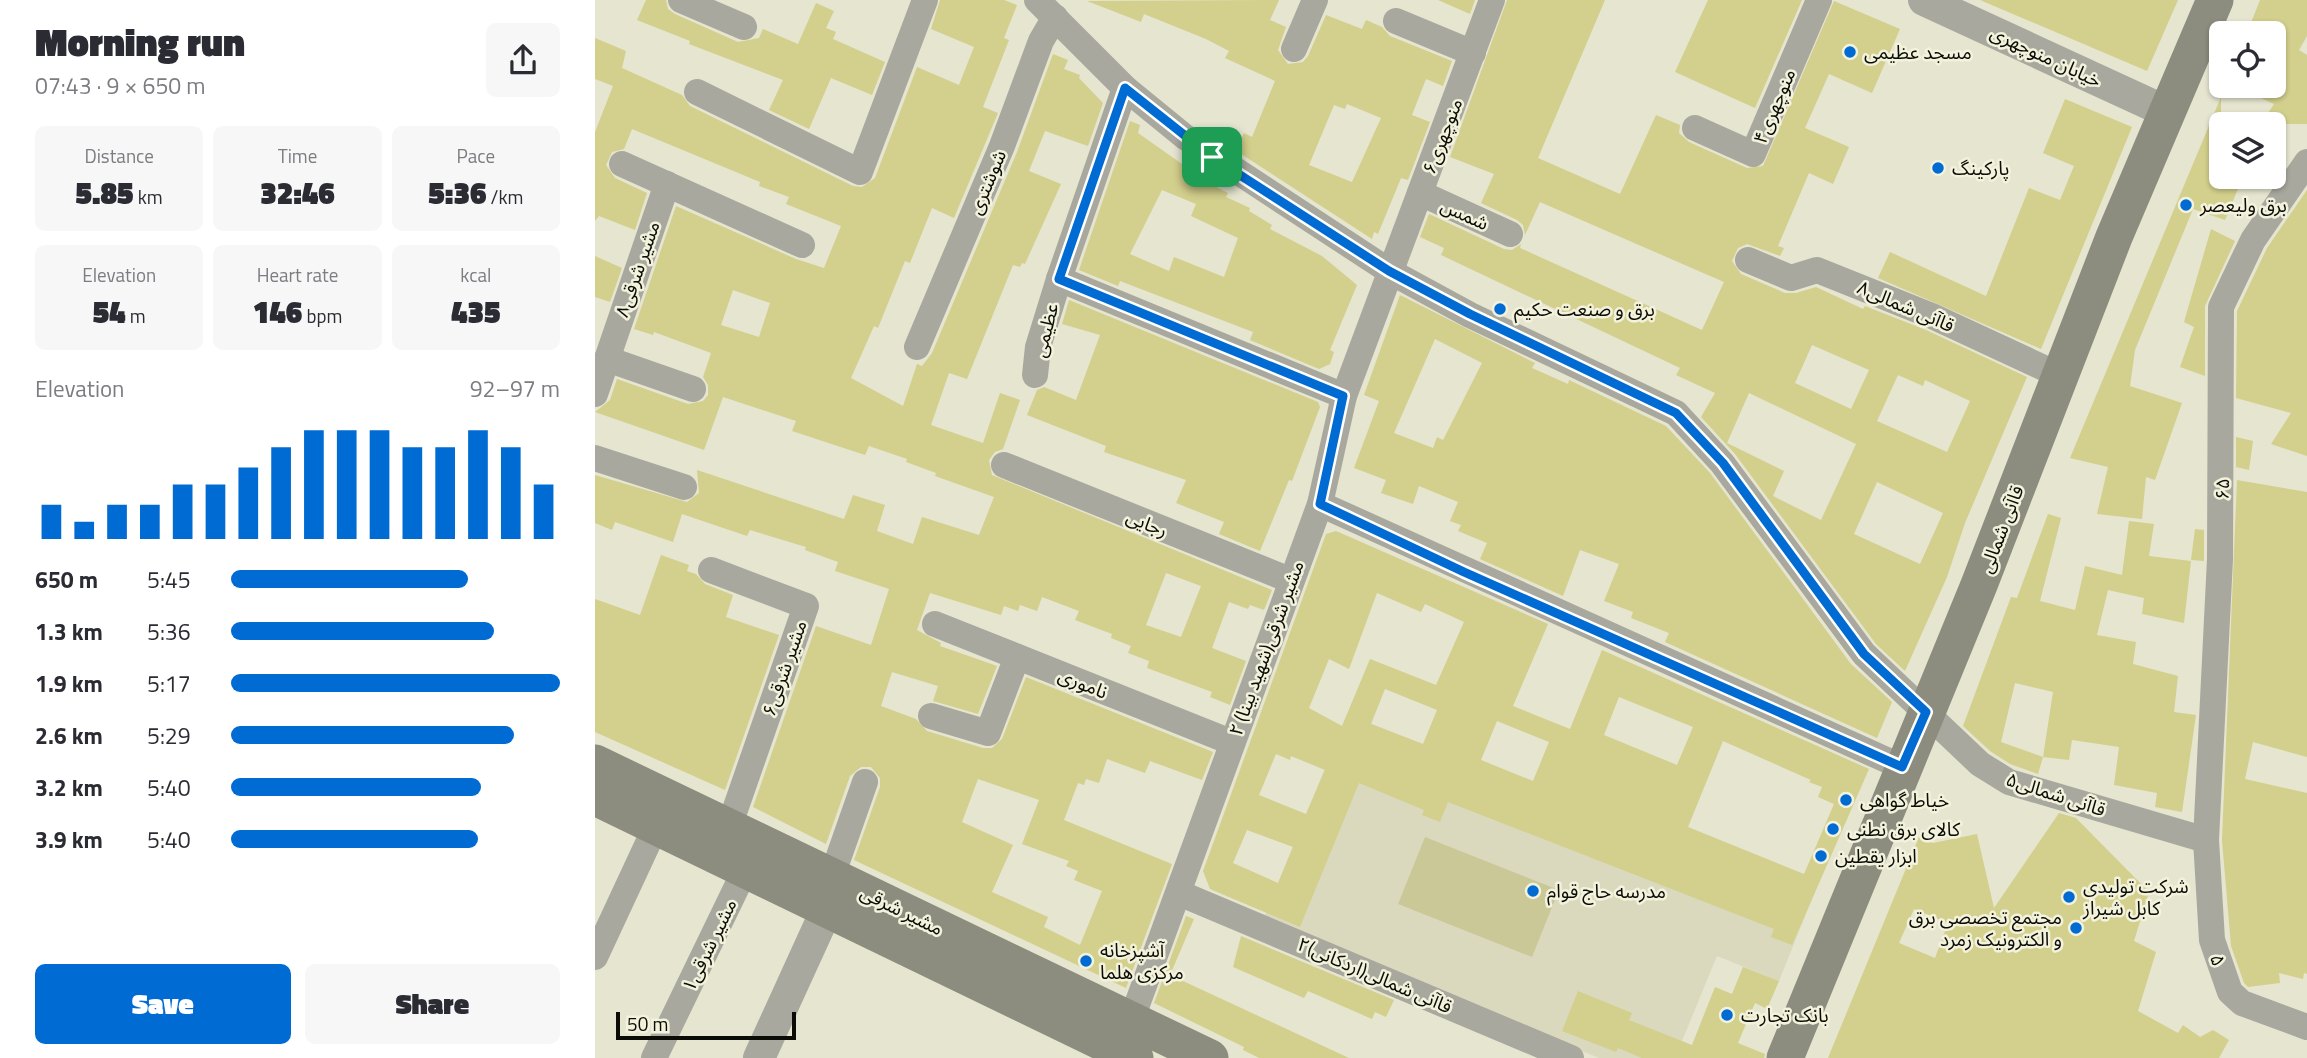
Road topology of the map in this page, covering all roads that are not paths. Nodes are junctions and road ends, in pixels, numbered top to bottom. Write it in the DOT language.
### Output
graph roads {
  1 [pos="681,0"];
  2 [pos="925,0"];
  3 [pos="1315,0"];
  4 [pos="1492,0"];
  5 [pos="1819,0"];
  6 [pos="1924,0"];
  7 [pos="2215,0"];
  8 [pos="1046,8"];
  9 [pos="1396,21"];
  10 [pos="744,27"];
  11 [pos="1294,49"];
  12 [pos="1473,53"];
  13 [pos="1125,88"];
  14 [pos="697,92"];
  15 [pos="2167,112"];
  16 [pos="1695,128"];
  17 [pos="2307,162"];
  18 [pos="622,164"];
  19 [pos="667,184"];
  20 [pos="1420,194"];
  21 [pos="1510,234"];
  22 [pos="802,245"];
  23 [pos="1748,260"];
  24 [pos="1389,271"];
  25 [pos="1059,279"];
  26 [pos="605,341"];
  27 [pos="917,347"];
  28 [pos="1035,375"];
  29 [pos="2061,376"];
  30 [pos="693,389"];
  31 [pos="595,394"];
  32 [pos="1343,396"];
  33 [pos="595,458"];
  34 [pos="1004,465"];
  35 [pos="684,487"];
  36 [pos="1320,504"];
  37 [pos="711,570"];
  38 [pos="1290,580"];
  39 [pos="935,624"];
  40 [pos="1017,657"];
  41 [pos="1926,712"];
  42 [pos="931,716"];
  43 [pos="1231,742"];
  44 [pos="595,763"];
  45 [pos="1902,767"];
  46 [pos="865,782"];
  47 [pos="595,797"];
  48 [pos="656,826"];
  49 [pos="729,827"];
  50 [pos="2206,840"];
  51 [pos="745,870"];
  52 [pos="829,892"];
  53 [pos="1179,892"];
  54 [pos="595,957"];
  55 [pos="1131,1021"];
  56 [pos="2307,1027"];
  57 [pos="654,1058"];
  58 [pos="759,1058"];
  59 [pos="1135,1058"];
  60 [pos="1210,1058"];
  61 [pos="1571,1058"];
  62 [pos="1785,1058"];
  1 -- 10 [label="street"];
  2 -- 14 [label="street"];
  3 -- 11 [label="street"];
  4 -- 12 [label="street, منوچهری۶"];
  5 -- 16 [label="street, منوچهری۴"];
  6 -- 15 [label="street, خیابان منوچهری"];
  7 -- 15 [label="main road, قاآنی شمالی"];
  8 -- 13 [label="street, شوشتری"];
  8 -- 27 [label="street, شوشتری"];
  9 -- 12 [label="street"];
  12 -- 20 [label="street, منوچهری۶"];
  13 -- 24 [label="street, شوشتری"];
  13 -- 25 [label="street, عظیمی"];
  15 -- 29 [label="main road, قاآنی شمالی"];
  17 -- 50 [label="street, ۶۵"];
  18 -- 19 [label="street"];
  19 -- 22 [label="street"];
  19 -- 26 [label="street, مشیر شرقی۸"];
  20 -- 21 [label="street, شمس"];
  20 -- 24 [label="street, منوچهری۶"];
  23 -- 29 [label="street, قاآنی شمالی۸"];
  24 -- 32 [label="street, ۲ مشیر شرقی(شهید بینا)"];
  24 -- 41 [label="street, قاآنی شمالی۵"];
  25 -- 28 [label="street, عظیمی"];
  25 -- 32 [label="street"];
  26 -- 30 [label="street"];
  26 -- 31 [label="street, مشیر شرقی۸"];
  29 -- 41 [label="main road, قاآنی شمالی"];
  32 -- 36 [label="street, ۲ مشیر شرقی(شهید بینا)"];
  33 -- 35 [label="street"];
  34 -- 38 [label="street, رجایی"];
  36 -- 38 [label="street, ۲ مشیر شرقی(شهید بینا)"];
  36 -- 45 [label="street"];
  37 -- 49 [label="street, ۶مشیر شرقی"];
  38 -- 43 [label="street, ۲ مشیر شرقی(شهید بینا)"];
  39 -- 40 [label="street, ناموری"];
  40 -- 42 [label="street"];
  40 -- 43 [label="street, ناموری"];
  41 -- 45 [label="main road, قاآنی شمالی"];
  41 -- 50 [label="street, قاآنی شمالی۵"];
  43 -- 53 [label="street, ۲ مشیر شرقی(شهید بینا)"];
  44 -- 49 [label="main road, مشیر شرقی"];
  45 -- 62 [label="main road, قاآنی شمالی"];
  46 -- 52 [label="street"];
  47 -- 48 [label="main road, مشیر شرقی"];
  48 -- 51 [label="main road, مشیر شرقی"];
  48 -- 54 [label="street"];
  49 -- 52 [label="main road, مشیر شرقی"];
  50 -- 56 [label="street, ۵"];
  51 -- 52 [label="main road, مشیر شرقی"];
  51 -- 57 [label="street, ۱مشیر شرقی"];
  52 -- 55 [label="main road, مشیر شرقی"];
  52 -- 58 [label="street"];
  52 -- 59 [label="main road, مشیر شرقی"];
  53 -- 55 [label="street, ۲ مشیر شرقی(شهید بینا)"];
  53 -- 61 [label="street, ۲قاآنی شمالی(اردکانی)"];
  55 -- 60 [label="main road, مشیر شرقی"];
}
